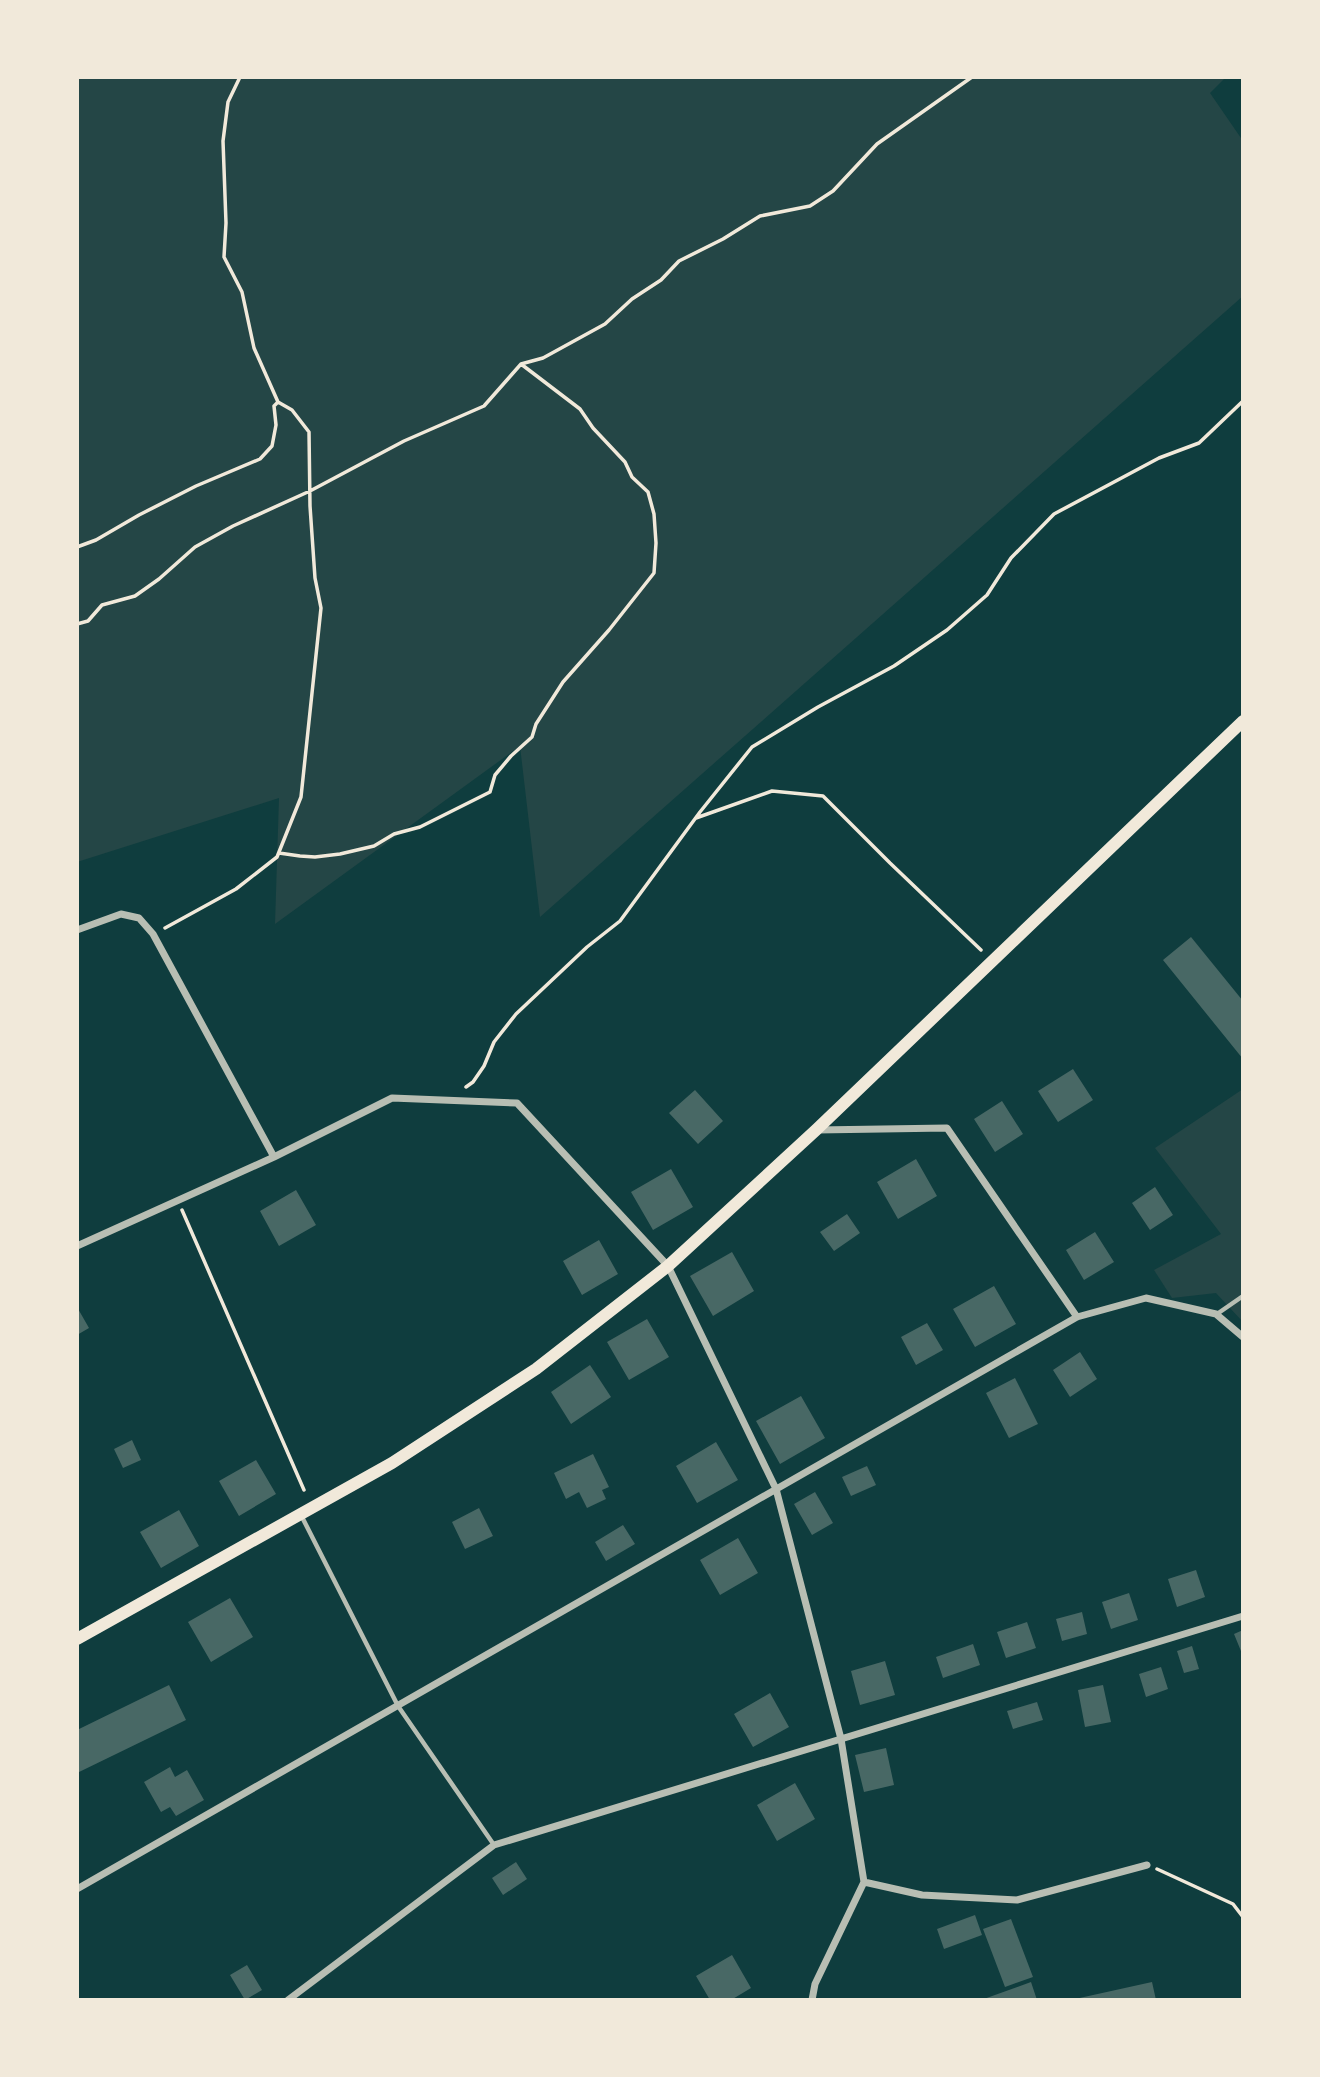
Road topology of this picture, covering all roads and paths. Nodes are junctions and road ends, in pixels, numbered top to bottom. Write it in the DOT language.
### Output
graph roads {
  1 [pos="240,77"];
  2 [pos="972,77"];
  3 [pos="521,364"];
  4 [pos="1243,401"];
  5 [pos="278,402"];
  6 [pos="310,491"];
  7 [pos="77,547"];
  8 [pos="77,624"];
  9 [pos="1243,722"];
  10 [pos="695,819"];
  11 [pos="279,853"];
  12 [pos="77,930"];
  13 [pos="153,934"];
  14 [pos="993,961"];
  15 [pos="447,1100"];
  16 [pos="816,1130"];
  17 [pos="274,1157"];
  18 [pos="178,1201"];
  19 [pos="77,1246"];
  20 [pos="668,1266"];
  21 [pos="1243,1296"];
  22 [pos="1216,1314"];
  23 [pos="1077,1317"];
  24 [pos="1243,1337"];
  25 [pos="776,1489"];
  26 [pos="304,1490"];
  27 [pos="300,1514"];
  28 [pos="1243,1616"];
  29 [pos="77,1639"];
  30 [pos="398,1706"];
  31 [pos="841,1739"];
  32 [pos="494,1845"];
  33 [pos="1147,1865"];
  34 [pos="864,1882"];
  35 [pos="77,1889"];
  36 [pos="1243,1917"];
  37 [pos="288,2000"];
  38 [pos="812,2000"];
  1 -- 5 [label="path"];
  2 -- 3 [label="path"];
  3 -- 6 [label="path"];
  3 -- 11 [label="path"];
  4 -- 10 [label="path"];
  5 -- 6 [label="path"];
  5 -- 7 [label="path"];
  6 -- 8 [label="path"];
  6 -- 11 [label="path"];
  9 -- 14 [label="main road"];
  10 -- 14 [label="path"];
  10 -- 15 [label="path"];
  11 -- 13 [label="path"];
  12 -- 13 [label="street"];
  13 -- 17 [label="street"];
  14 -- 16 [label="main road"];
  15 -- 17 [label="street"];
  15 -- 20 [label="street"];
  16 -- 20 [label="main road"];
  16 -- 23 [label="street"];
  17 -- 18 [label="street"];
  18 -- 19 [label="street"];
  18 -- 26 [label="path"];
  20 -- 25 [label="street"];
  20 -- 27 [label="main road"];
  21 -- 22 [label="lane"];
  22 -- 23 [label="street"];
  22 -- 24 [label="street"];
  23 -- 25 [label="street"];
  25 -- 30 [label="street"];
  25 -- 31 [label="street"];
  27 -- 29 [label="main road"];
  27 -- 30 [label="lane"];
  28 -- 31 [label="street"];
  30 -- 32 [label="lane"];
  30 -- 35 [label="street"];
  31 -- 32 [label="street"];
  31 -- 34 [label="street"];
  32 -- 37 [label="street"];
  33 -- 34 [label="street"];
  33 -- 36 [label="path"];
  34 -- 38 [label="street"];
}
